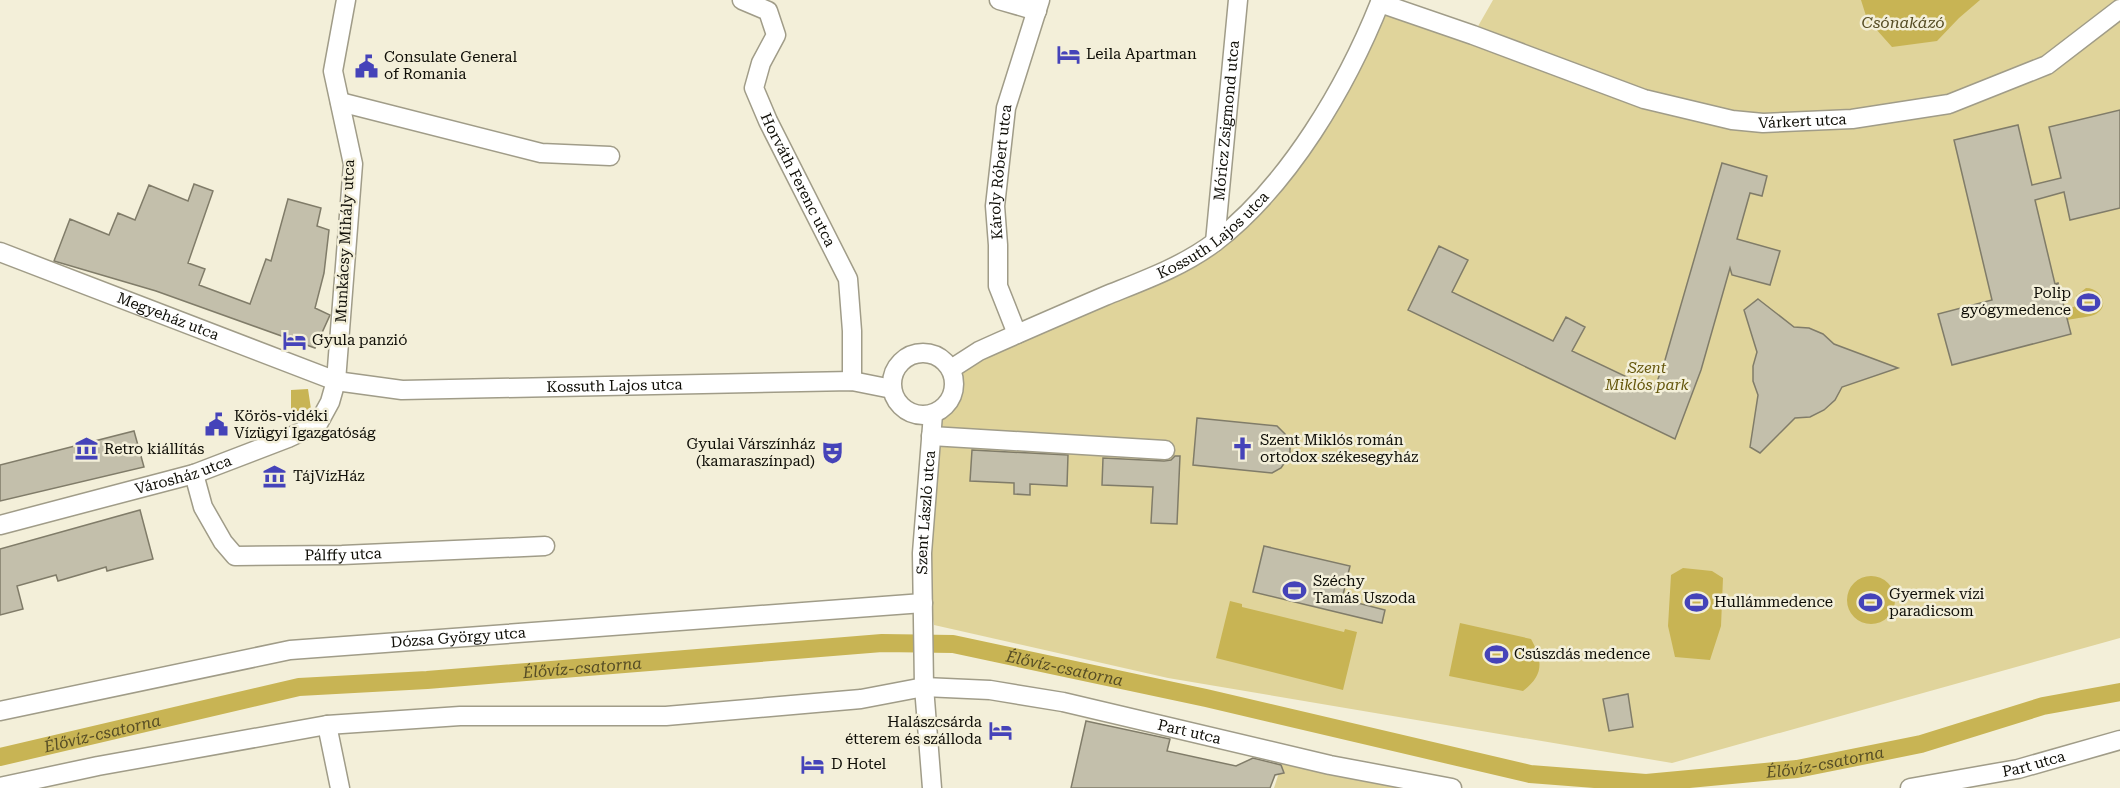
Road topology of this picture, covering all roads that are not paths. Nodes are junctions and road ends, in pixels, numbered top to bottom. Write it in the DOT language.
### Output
graph roads {
  1 [pos="346,0"];
  2 [pos="742,0"];
  3 [pos="999,0"];
  4 [pos="1238,0"];
  5 [pos="1380,2"];
  6 [pos="1039,5"];
  7 [pos="2120,9"];
  8 [pos="340,102"];
  9 [pos="610,156"];
  10 [pos="1215,242"];
  11 [pos="0,252"];
  12 [pos="1017,334"];
  13 [pos="951,369"];
  14 [pos="336,381"];
  15 [pos="852,381"];
  16 [pos="892,389"];
  17 [pos="933,414"];
  18 [pos="932,436"];
  19 [pos="1165,450"];
  20 [pos="194,474"];
  21 [pos="0,525"];
  22 [pos="545,546"];
  23 [pos="923,607"];
  24 [pos="924,681"];
  25 [pos="0,711"];
  26 [pos="327,725"];
  27 [pos="2120,740"];
  28 [pos="0,787"];
  29 [pos="340,788"];
  30 [pos="932,788"];
  31 [pos="1452,788"];
  32 [pos="1914,788"];
  1 -- 8 [label="street, Munkácsy Mihály utca"];
  2 -- 15 [label="street, Horváth Ferenc utca"];
  3 -- 6 [label="street, Károly Róbert utca"];
  4 -- 10 [label="street, Móricz Zsigmond utca"];
  5 -- 7 [label="street, Várkert utca"];
  5 -- 10 [label="street, Kossuth Lajos utca"];
  6 -- 12 [label="street, Károly Róbert utca"];
  8 -- 9 [label="street"];
  8 -- 14 [label="street, Munkácsy Mihály utca"];
  10 -- 12 [label="street, Kossuth Lajos utca"];
  11 -- 14 [label="street, Megyeház utca"];
  12 -- 13 [label="street, Kossuth Lajos utca"];
  13 -- 16 [label="street"];
  13 -- 17 [label="street"];
  14 -- 15 [label="street, Kossuth Lajos utca"];
  14 -- 20 [label="street, Városház utca"];
  15 -- 16 [label="street, Kossuth Lajos utca"];
  16 -- 17 [label="street"];
  17 -- 18 [label="street, Szent László utca"];
  18 -- 19 [label="street"];
  18 -- 23 [label="street, Szent László utca"];
  20 -- 21 [label="street, Városház utca"];
  20 -- 22 [label="street, Pálffy utca"];
  23 -- 24 [label="street, Szent László utca"];
  23 -- 25 [label="street, Dózsa György utca"];
  24 -- 26 [label="street"];
  24 -- 30 [label="street"];
  24 -- 31 [label="street, Part utca"];
  26 -- 28 [label="street"];
  26 -- 29 [label="street"];
  27 -- 32 [label="street, Part utca"];
}
